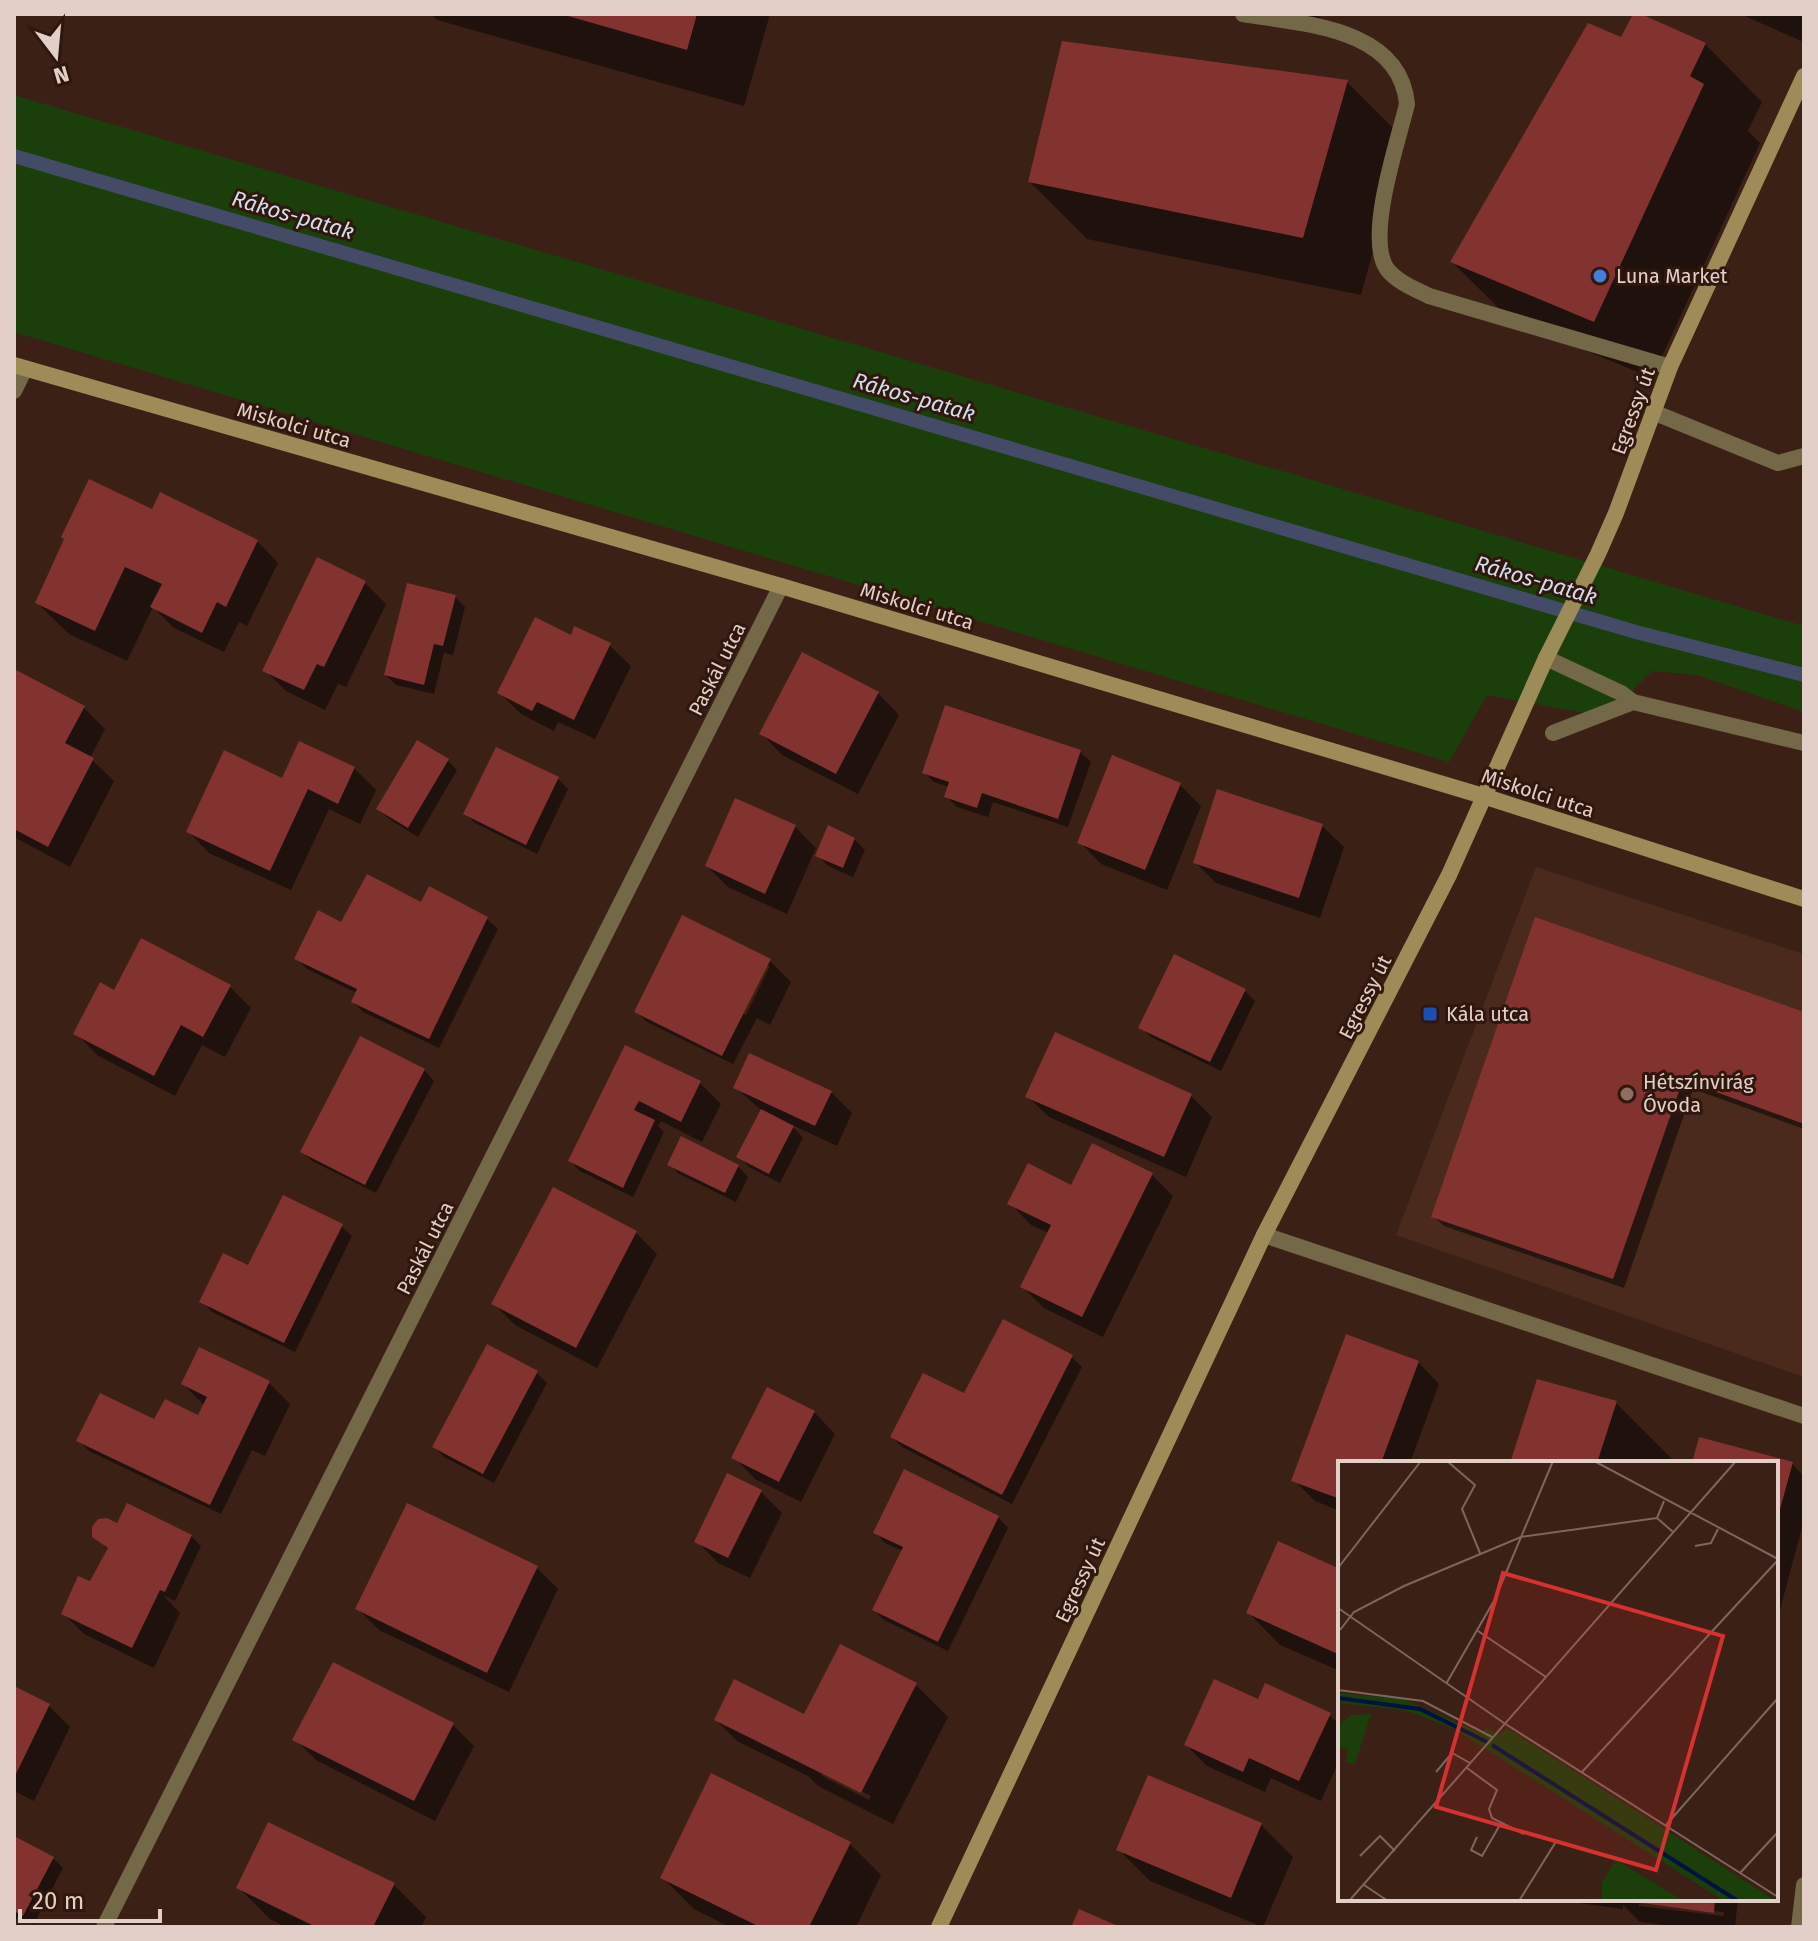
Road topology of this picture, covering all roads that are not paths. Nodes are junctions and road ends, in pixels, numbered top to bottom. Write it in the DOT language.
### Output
graph roads {
  1 [pos="1243,14"];
  2 [pos="1290,18"];
  3 [pos="1804,76"];
  4 [pos="19,367"];
  5 [pos="1670,367"];
  6 [pos="14,391"];
  7 [pos="1653,412"];
  8 [pos="1804,456"];
  9 [pos="781,586"];
  10 [pos="1549,653"];
  11 [pos="1633,702"];
  12 [pos="1553,733"];
  13 [pos="1804,743"];
  14 [pos="1483,796"];
  15 [pos="1804,899"];
  16 [pos="1264,1235"];
  17 [pos="1804,1416"];
  18 [pos="1804,1885"];
  19 [pos="104,1927"];
  20 [pos="939,1927"];
  21 [pos="1799,1927"];
  1 -- 2 [label="street"];
  2 -- 5 [label="street"];
  3 -- 5 [label="street, Egressy út"];
  4 -- 6 [label="street"];
  4 -- 9 [label="street, Miskolci utca"];
  5 -- 7 [label="street, Egressy út"];
  7 -- 8 [label="street"];
  7 -- 10 [label="street, Egressy út"];
  9 -- 14 [label="street, Miskolci utca"];
  9 -- 19 [label="street, Paskál utca"];
  10 -- 11 [label="street"];
  10 -- 14 [label="street, Egressy út"];
  11 -- 12 [label="street"];
  11 -- 13 [label="street"];
  14 -- 15 [label="street, Miskolci utca"];
  14 -- 16 [label="street, Egressy út"];
  16 -- 17 [label="street"];
  16 -- 20 [label="street, Egressy út"];
  18 -- 21 [label="street"];
}
